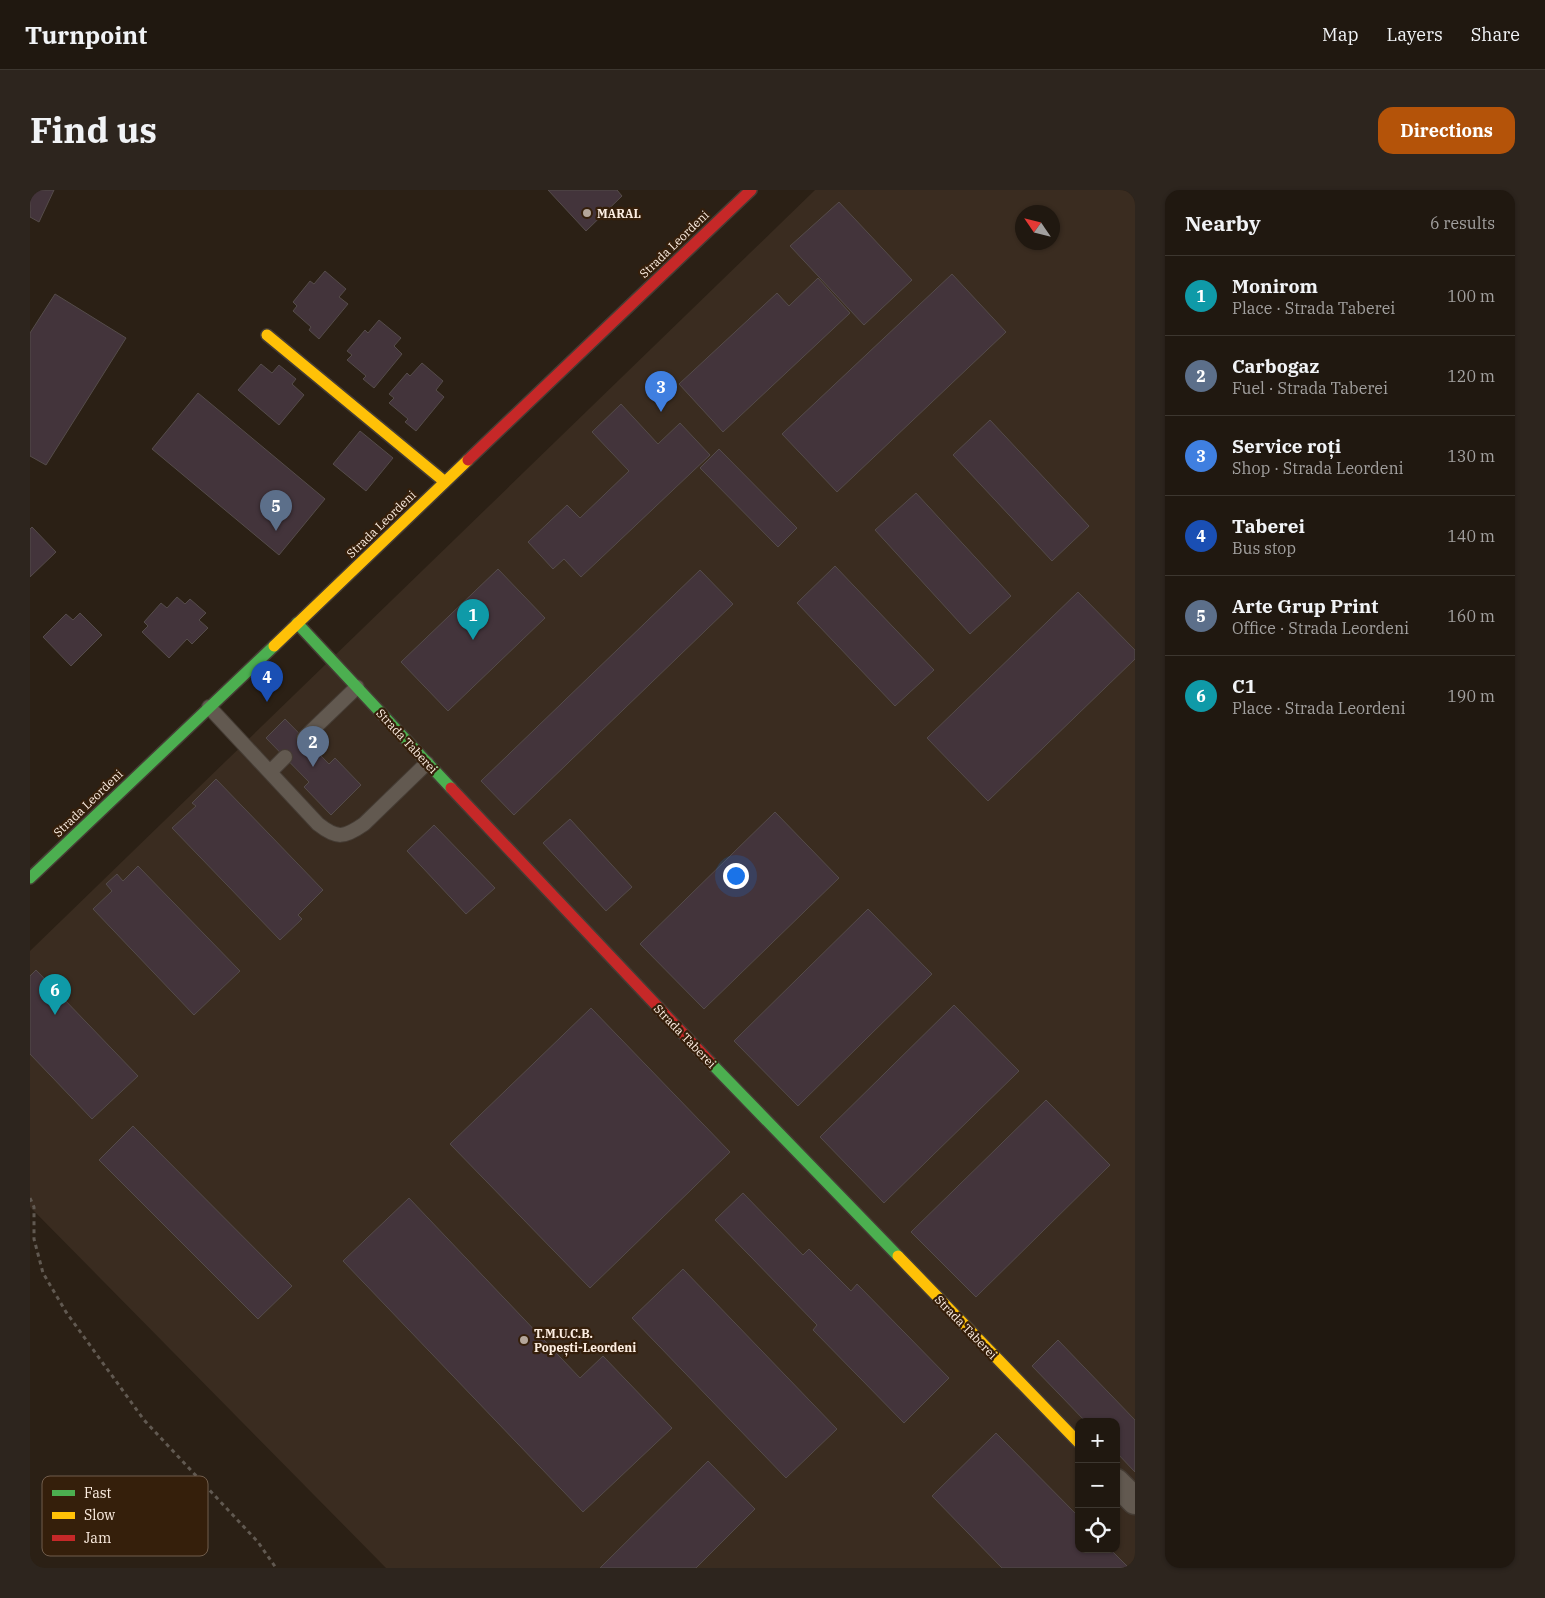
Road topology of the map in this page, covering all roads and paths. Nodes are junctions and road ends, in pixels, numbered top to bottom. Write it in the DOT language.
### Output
graph roads {
  1 [pos="751,190"];
  2 [pos="267,335"];
  3 [pos="445,482"];
  4 [pos="297,623"];
  5 [pos="357,687"];
  6 [pos="209,707"];
  7 [pos="304,738"];
  8 [pos="285,757"];
  9 [pos="427,763"];
  10 [pos="270,772"];
  11 [pos="30,878"];
  12 [pos="30,1198"];
  13 [pos="1075,1439"];
  14 [pos="196,1476"];
  15 [pos="1120,1486"];
  16 [pos="208,1488"];
  17 [pos="1135,1501"];
  18 [pos="276,1568"];
  1 -- 3 [label="street, Strada Leordeni"];
  2 -- 3 [label="street"];
  3 -- 4 [label="street, Strada Leordeni"];
  4 -- 5 [label="street, Strada Taberei"];
  4 -- 6 [label="street, Strada Leordeni"];
  5 -- 7 [label="lane"];
  5 -- 9 [label="street, Strada Taberei"];
  6 -- 10 [label="lane"];
  6 -- 11 [label="street, Strada Leordeni"];
  8 -- 10 [label="lane"];
  9 -- 10 [label="lane"];
  9 -- 13 [label="street, Strada Taberei"];
  12 -- 14 [label="path"];
  15 -- 17 [label="street"];
  16 -- 18 [label="path"];
}
